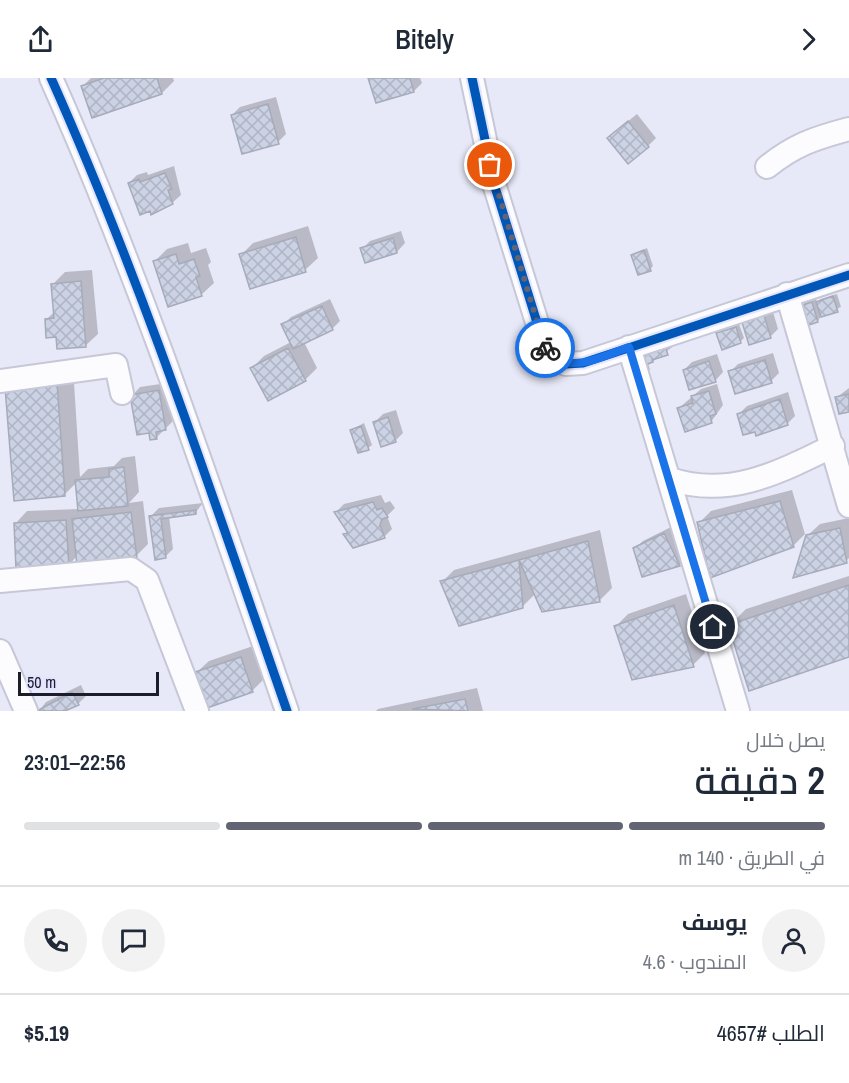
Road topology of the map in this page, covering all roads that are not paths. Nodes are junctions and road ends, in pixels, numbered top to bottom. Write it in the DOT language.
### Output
graph roads {
  1 [pos="51,78"];
  2 [pos="472,78"];
  3 [pos="849,129"];
  4 [pos="767,167"];
  5 [pos="849,275"];
  6 [pos="787,294"];
  7 [pos="629,347"];
  8 [pos="0,381"];
  9 [pos="122,393"];
  10 [pos="833,446"];
  11 [pos="670,479"];
  12 [pos="849,506"];
  13 [pos="0,581"];
  14 [pos="0,651"];
  15 [pos="26,711"];
  16 [pos="197,711"];
  17 [pos="287,711"];
  18 [pos="738,711"];
  1 -- 17 [label="street"];
  2 -- 7 [label="street"];
  3 -- 4 [label="street"];
  5 -- 6 [label="street"];
  6 -- 7 [label="street"];
  6 -- 10 [label="street"];
  7 -- 11 [label="street"];
  8 -- 9 [label="street"];
  10 -- 11 [label="street"];
  10 -- 12 [label="street"];
  11 -- 18 [label="street"];
  13 -- 16 [label="street"];
  14 -- 15 [label="street"];
}
